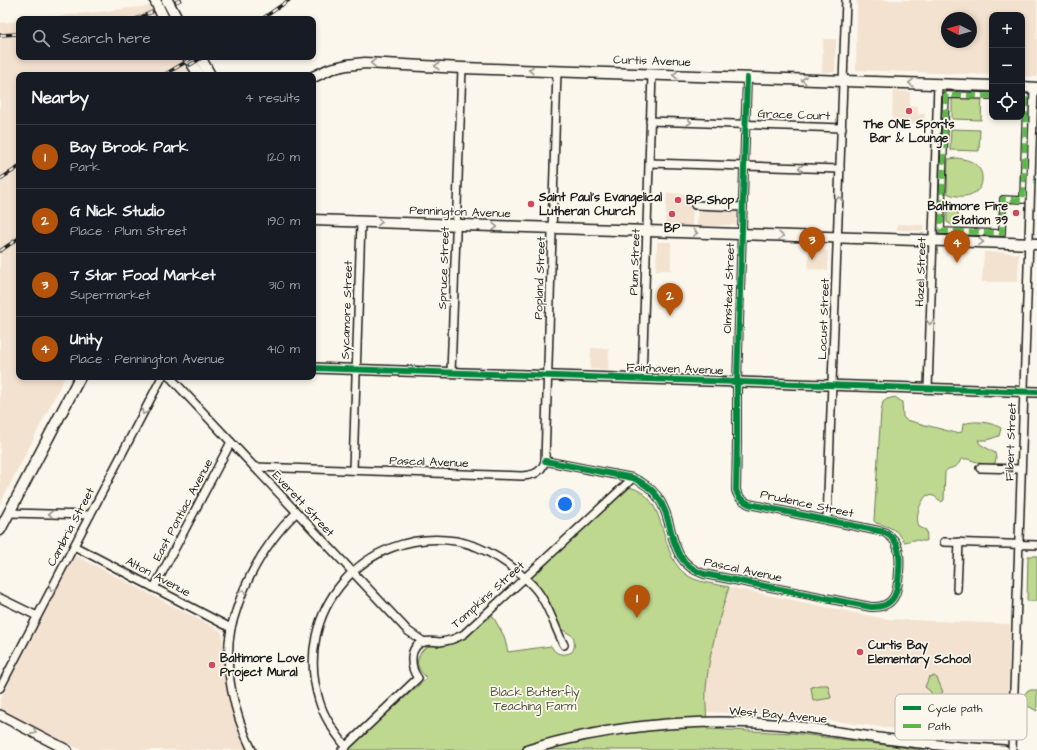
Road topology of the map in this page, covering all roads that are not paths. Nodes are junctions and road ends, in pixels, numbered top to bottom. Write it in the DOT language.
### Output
graph roads {
  1 [pos="154,0"];
  2 [pos="167,0"];
  3 [pos="846,0"];
  4 [pos="162,16"];
  5 [pos="175,16"];
  6 [pos="190,60"];
  7 [pos="202,60"];
  8 [pos="462,68"];
  9 [pos="557,71"];
  10 [pos="197,72"];
  11 [pos="208,72"];
  12 [pos="652,74"];
  13 [pos="316,76"];
  14 [pos="747,78"];
  15 [pos="843,81"];
  16 [pos="938,84"];
  17 [pos="989,86"];
  18 [pos="1025,87"];
  19 [pos="1036,88"];
  20 [pos="989,96"];
  21 [pos="1025,97"];
  22 [pos="650,121"];
  23 [pos="746,124"];
  24 [pos="842,128"];
  25 [pos="649,163"];
  26 [pos="744,166"];
  27 [pos="840,169"];
  28 [pos="695,205"];
  29 [pos="743,206"];
  30 [pos="316,220"];
  31 [pos="361,222"];
  32 [pos="456,225"];
  33 [pos="552,228"];
  34 [pos="647,231"];
  35 [pos="742,234"];
  36 [pos="838,238"];
  37 [pos="933,241"];
  38 [pos="1033,244"];
  39 [pos="316,368"];
  40 [pos="356,370"];
  41 [pos="451,373"];
  42 [pos="548,376"];
  43 [pos="642,379"];
  44 [pos="78,380"];
  45 [pos="160,380"];
  46 [pos="173,380"];
  47 [pos="737,382"];
  48 [pos="832,386"];
  49 [pos="928,389"];
  50 [pos="1024,392"];
  51 [pos="1037,392"];
  52 [pos="231,442"];
  53 [pos="545,461"];
  54 [pos="254,467"];
  55 [pos="980,468"];
  56 [pos="1021,469"];
  57 [pos="353,470"];
  58 [pos="632,478"];
  59 [pos="740,498"];
  60 [pos="9,513"];
  61 [pos="296,513"];
  62 [pos="90,515"];
  63 [pos="827,520"];
  64 [pos="871,529"];
  65 [pos="0,530"];
  66 [pos="944,542"];
  67 [pos="959,542"];
  68 [pos="1019,544"];
  69 [pos="1037,545"];
  70 [pos="74,546"];
  71 [pos="352,572"];
  72 [pos="524,578"];
  73 [pos="154,588"];
  74 [pos="957,589"];
  75 [pos="0,598"];
  76 [pos="37,616"];
  77 [pos="231,628"];
  78 [pos="424,642"];
  79 [pos="564,645"];
  80 [pos="0,688"];
  81 [pos="1014,694"];
  82 [pos="0,715"];
  83 [pos="1012,740"];
  84 [pos="344,748"];
  85 [pos="67,750"];
  86 [pos="252,750"];
  87 [pos="528,750"];
  88 [pos="1004,750"];
  89 [pos="1012,750"];
  1 -- 4 [label="main road"];
  2 -- 5 [label="main road"];
  3 -- 15 [label="street, Locust Street"];
  6 -- 10 [label="main road"];
  7 -- 11 [label="main road"];
  9 -- 8 [label="main road, Curtis Avenue, one-way"];
  8 -- 13 [label="main road, Curtis Avenue, one-way"];
  8 -- 32 [label="street, Spruce Street"];
  9 -- 12 [label="main road, Curtis Avenue"];
  9 -- 33 [label="street, Popland Street"];
  14 -- 12 [label="main road, Curtis Avenue, one-way"];
  12 -- 22 [label="street, Plum Street"];
  15 -- 14 [label="main road, Curtis Avenue, one-way"];
  14 -- 23 [label="street, Olmstead Street"];
  16 -- 15 [label="main road, Curtis Avenue, one-way"];
  15 -- 24 [label="street, Locust Street"];
  16 -- 17 [label="main road, Curtis Avenue"];
  16 -- 37 [label="street, Hazel Street"];
  18 -- 19 [label="main road"];
  19 -- 38 [label="street, Filbert Street"];
  20 -- 21 [label="street"];
  22 -- 23 [label="street, Grace Court, one-way"];
  22 -- 25 [label="street, Plum Street"];
  23 -- 24 [label="street, Grace Court"];
  23 -- 26 [label="street, Olmstead Street"];
  24 -- 27 [label="street, Locust Street"];
  25 -- 26 [label="street"];
  25 -- 34 [label="street, Plum Street"];
  27 -- 26 [label="street, one-way"];
  26 -- 29 [label="street, Olmstead Street"];
  36 -- 27 [label="street, Locust Street, one-way"];
  28 -- 29 [label="street"];
  29 -- 35 [label="street, Olmstead Street"];
  30 -- 31 [label="main road, Pennington Avenue"];
  31 -- 32 [label="main road, Pennington Avenue, one-way"];
  31 -- 40 [label="street, Sycamore Street"];
  32 -- 33 [label="main road, Pennington Avenue, one-way"];
  32 -- 41 [label="street, Spruce Street"];
  33 -- 34 [label="main road, Pennington Avenue"];
  33 -- 42 [label="street, Popland Street"];
  34 -- 35 [label="main road, Pennington Avenue, one-way"];
  34 -- 43 [label="street, Plum Street"];
  35 -- 36 [label="main road, Pennington Avenue, one-way"];
  35 -- 47 [label="street, Olmstead Street"];
  36 -- 37 [label="main road, Pennington Avenue"];
  36 -- 48 [label="street, Locust Street"];
  37 -- 38 [label="main road, Pennington Avenue, one-way"];
  37 -- 49 [label="street, Hazel Street, one-way"];
  38 -- 50 [label="street, Filbert Street"];
  39 -- 40 [label="street, Fairhaven Avenue"];
  40 -- 41 [label="street, Fairhaven Avenue"];
  40 -- 57 [label="street, Sycamore Street"];
  41 -- 42 [label="street, Fairhaven Avenue"];
  42 -- 43 [label="street, Fairhaven Avenue"];
  42 -- 53 [label="street, Popland Street"];
  43 -- 47 [label="street, Fairhaven Avenue"];
  44 -- 60 [label="main road"];
  45 -- 62 [label="street, Cambria Street, one-way"];
  46 -- 52 [label="street, Everett Street"];
  47 -- 48 [label="street, Fairhaven Avenue"];
  47 -- 59 [label="street, Olmstead Street"];
  48 -- 49 [label="street, Fairhaven Avenue"];
  48 -- 63 [label="street, Locust Street"];
  49 -- 50 [label="street, Fairhaven Avenue"];
  50 -- 51 [label="street, Fairhaven Avenue"];
  50 -- 56 [label="street, Filbert Street"];
  52 -- 54 [label="street, Everett Street"];
  52 -- 73 [label="street, East Pontiac Avenue"];
  53 -- 57 [label="street, Pascal Avenue"];
  53 -- 58 [label="street, Pascal Avenue"];
  54 -- 57 [label="street, Pascal Avenue"];
  54 -- 61 [label="street, Everett Street"];
  55 -- 56 [label="street"];
  56 -- 68 [label="street, Filbert Street"];
  58 -- 64 [label="street, Pascal Avenue"];
  58 -- 72 [label="street, Tompkins Street"];
  59 -- 63 [label="street, Prudence Street"];
  62 -- 60 [label="street, one-way"];
  60 -- 65 [label="main road"];
  61 -- 71 [label="street, Everett Street"];
  77 -- 61 [label="street, one-way"];
  62 -- 70 [label="street, Cambria Street"];
  63 -- 64 [label="street, Prudence Street"];
  66 -- 67 [label="street"];
  67 -- 68 [label="street"];
  67 -- 74 [label="street"];
  68 -- 69 [label="street"];
  68 -- 81 [label="street, Filbert Street"];
  70 -- 73 [label="street, Alton Avenue"];
  70 -- 76 [label="street, Cambria Street, one-way"];
  71 -- 72 [label="street"];
  71 -- 78 [label="street, Everett Street"];
  71 -- 84 [label="street"];
  72 -- 78 [label="street, Tompkins Street"];
  72 -- 79 [label="street"];
  73 -- 77 [label="street, Alton Avenue"];
  75 -- 76 [label="street"];
  76 -- 80 [label="street, Cambria Street"];
  77 -- 86 [label="street"];
  78 -- 84 [label="street"];
  82 -- 85 [label="street, one-way"];
  83 -- 89 [label="street, Filbert Street"];
  87 -- 88 [label="street, West Bay Avenue"];
}
